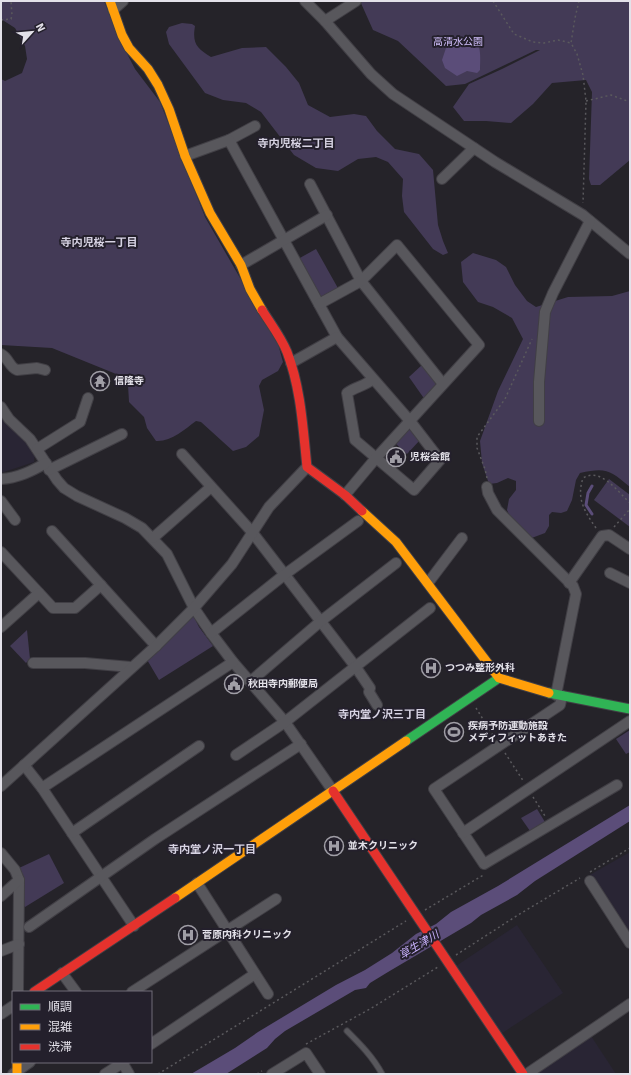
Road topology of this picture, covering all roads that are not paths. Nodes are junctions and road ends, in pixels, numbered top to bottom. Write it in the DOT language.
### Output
graph roads {
  1 [pos="123,1"];
  2 [pos="305,1"];
  3 [pos="356,1"];
  4 [pos="112,5"];
  5 [pos="325,21"];
  6 [pos="255,126"];
  7 [pos="229,140"];
  8 [pos="474,148"];
  9 [pos="185,156"];
  10 [pos="442,178"];
  11 [pos="310,184"];
  12 [pos="327,215"];
  13 [pos="586,218"];
  14 [pos="284,241"];
  15 [pos="630,254"];
  16 [pos="241,265"];
  17 [pos="361,281"];
  18 [pos="319,304"];
  19 [pos="337,337"];
  20 [pos="1,354"];
  21 [pos="291,363"];
  22 [pos="45,370"];
  23 [pos="373,380"];
  24 [pos="443,384"];
  25 [pos="88,398"];
  26 [pos="1,407"];
  27 [pos="410,421"];
  28 [pos="539,421"];
  29 [pos="122,434"];
  30 [pos="37,449"];
  31 [pos="182,454"];
  32 [pos="376,458"];
  33 [pos="48,466"];
  34 [pos="307,467"];
  35 [pos="1,479"];
  36 [pos="211,487"];
  37 [pos="487,487"];
  38 [pos="344,495"];
  39 [pos="1,501"];
  40 [pos="15,520"];
  41 [pos="358,521"];
  42 [pos="52,531"];
  43 [pos="252,532"];
  44 [pos="153,538"];
  45 [pos="462,538"];
  46 [pos="630,549"];
  47 [pos="1,552"];
  48 [pos="396,563"];
  49 [pos="610,573"];
  50 [pos="284,575"];
  51 [pos="428,583"];
  52 [pos="569,583"];
  53 [pos="630,583"];
  54 [pos="100,586"];
  55 [pos="39,593"];
  56 [pos="194,608"];
  57 [pos="430,608"];
  58 [pos="321,621"];
  59 [pos="1,627"];
  60 [pos="211,633"];
  61 [pos="156,646"];
  62 [pos="233,662"];
  63 [pos="33,663"];
  64 [pos="355,666"];
  65 [pos="131,668"];
  66 [pos="499,678"];
  67 [pos="251,680"];
  68 [pos="559,696"];
  69 [pos="378,705"];
  70 [pos="630,709"];
  71 [pos="630,721"];
  72 [pos="285,722"];
  73 [pos="301,744"];
  74 [pos="199,746"];
  75 [pos="236,755"];
  76 [pos="24,765"];
  77 [pos="617,785"];
  78 [pos="1,786"];
  79 [pos="42,788"];
  80 [pos="333,792"];
  81 [pos="72,833"];
  82 [pos="463,833"];
  83 [pos="1,853"];
  84 [pos="101,878"];
  85 [pos="19,880"];
  86 [pos="590,881"];
  87 [pos="197,883"];
  88 [pos="1,896"];
  89 [pos="276,899"];
  90 [pos="134,926"];
  91 [pos="29,927"];
  92 [pos="227,929"];
  93 [pos="630,943"];
  94 [pos="19,944"];
  95 [pos="1,951"];
  96 [pos="62,973"];
  97 [pos="255,974"];
  98 [pos="18,991"];
  99 [pos="35,991"];
  100 [pos="75,991"];
  101 [pos="134,991"];
  102 [pos="268,994"];
  103 [pos="630,1004"];
  104 [pos="12,1007"];
  105 [pos="1,1014"];
  106 [pos="346,1031"];
  107 [pos="152,1043"];
  108 [pos="28,1063"];
  109 [pos="122,1063"];
  110 [pos="124,1063"];
  111 [pos="16,1070"];
  112 [pos="106,1074"];
  113 [pos="129,1074"];
  114 [pos="272,1074"];
  115 [pos="320,1074"];
  116 [pos="382,1074"];
  117 [pos="523,1074"];
  118 [pos="527,1074"];
  1 -- 4 [label="street"];
  2 -- 5 [label="street"];
  3 -- 5 [label="street"];
  4 -- 9 [label="street"];
  5 -- 8 [label="street"];
  6 -- 7 [label="street"];
  7 -- 9 [label="street"];
  7 -- 14 [label="street"];
  8 -- 10 [label="street"];
  8 -- 13 [label="street"];
  9 -- 16 [label="street"];
  11 -- 12 [label="street"];
  12 -- 14 [label="street"];
  12 -- 17 [label="street"];
  13 -- 15 [label="street"];
  13 -- 28 [label="street"];
  14 -- 16 [label="street"];
  14 -- 18 [label="street"];
  16 -- 21 [label="street"];
  17 -- 18 [label="street"];
  17 -- 24 [label="street"];
  17 -- 24 [label="street"];
  18 -- 19 [label="street"];
  19 -- 21 [label="street"];
  19 -- 23 [label="street"];
  20 -- 22 [label="street"];
  21 -- 34 [label="street"];
  23 -- 27 [label="street"];
  23 -- 32 [label="street"];
  24 -- 27 [label="street"];
  25 -- 30 [label="street"];
  26 -- 30 [label="street"];
  27 -- 32 [label="street"];
  27 -- 32 [label="street"];
  29 -- 33 [label="street"];
  30 -- 33 [label="street"];
  31 -- 36 [label="street"];
  32 -- 38 [label="street"];
  33 -- 35 [label="street"];
  33 -- 44 [label="street"];
  34 -- 38 [label="street"];
  34 -- 43 [label="street"];
  36 -- 43 [label="street"];
  36 -- 44 [label="street"];
  37 -- 52 [label="street"];
  38 -- 51 [label="street"];
  39 -- 40 [label="street"];
  41 -- 50 [label="street"];
  42 -- 54 [label="street"];
  43 -- 50 [label="street"];
  43 -- 56 [label="street"];
  44 -- 56 [label="street"];
  45 -- 51 [label="street"];
  46 -- 52 [label="street"];
  47 -- 55 [label="street"];
  48 -- 58 [label="street"];
  49 -- 53 [label="street"];
  50 -- 58 [label="street"];
  50 -- 60 [label="street"];
  51 -- 66 [label="street"];
  52 -- 68 [label="street"];
  54 -- 55 [label="street"];
  54 -- 61 [label="street"];
  55 -- 59 [label="street"];
  56 -- 60 [label="street"];
  56 -- 61 [label="street"];
  57 -- 64 [label="street"];
  58 -- 64 [label="street"];
  58 -- 67 [label="street"];
  60 -- 62 [label="street"];
  61 -- 65 [label="street"];
  62 -- 67 [label="street"];
  62 -- 79 [label="street"];
  63 -- 65 [label="street"];
  64 -- 69 [label="street"];
  64 -- 72 [label="street"];
  65 -- 76 [label="street"];
  66 -- 68 [label="street"];
  66 -- 80 [label="street"];
  67 -- 72 [label="street"];
  68 -- 70 [label="street"];
  68 -- 82 [label="street"];
  71 -- 82 [label="street"];
  72 -- 73 [label="street"];
  72 -- 75 [label="street"];
  73 -- 80 [label="street"];
  73 -- 84 [label="street"];
  74 -- 81 [label="street"];
  76 -- 78 [label="street"];
  76 -- 79 [label="street"];
  77 -- 82 [label="street"];
  79 -- 81 [label="street"];
  80 -- 87 [label="street"];
  80 -- 117 [label="street"];
  81 -- 84 [label="street"];
  83 -- 85 [label="street"];
  84 -- 90 [label="street"];
  84 -- 91 [label="street"];
  85 -- 88 [label="street"];
  85 -- 94 [label="street"];
  86 -- 93 [label="street"];
  87 -- 90 [label="street"];
  87 -- 92 [label="street"];
  89 -- 92 [label="street"];
  90 -- 96 [label="street"];
  92 -- 97 [label="street"];
  92 -- 101 [label="street"];
  94 -- 95 [label="street"];
  94 -- 98 [label="street"];
  96 -- 99 [label="street"];
  96 -- 100 [label="street"];
  97 -- 102 [label="street"];
  97 -- 107 [label="street"];
  103 -- 118 [label="street"];
  104 -- 105 [label="street"];
  106 -- 116 [label="lane"];
  108 -- 111 [label="street"];
  109 -- 112 [label="street"];
  110 -- 113 [label="street"];
  114 -- 115 [label="street"];
}
